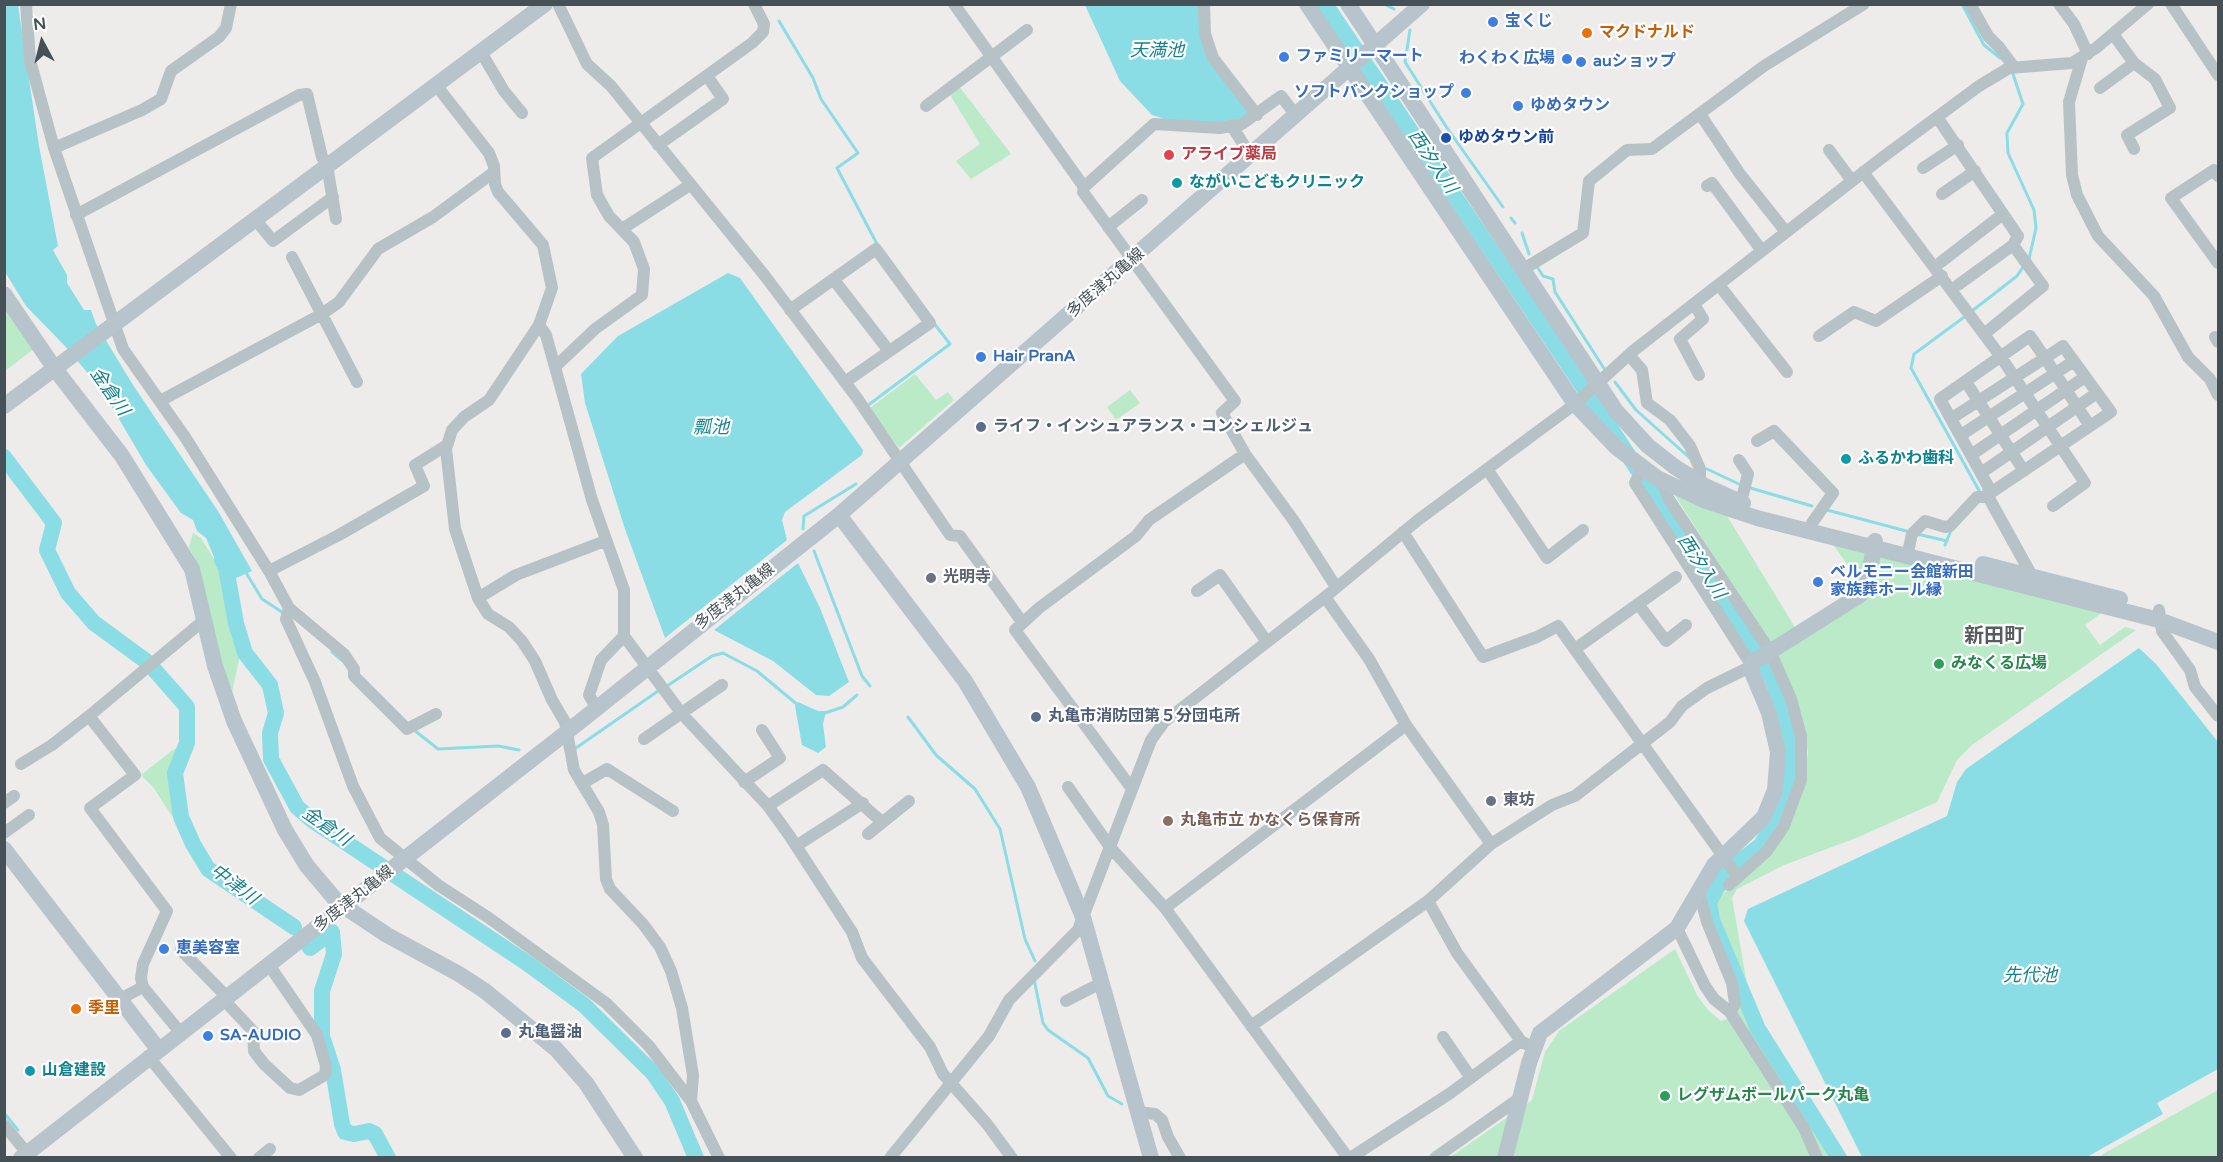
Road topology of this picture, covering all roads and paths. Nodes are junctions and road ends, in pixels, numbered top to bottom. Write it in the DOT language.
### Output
graph roads {
  1 [pos="26,4"];
  2 [pos="231,4"];
  3 [pos="545,4"];
  4 [pos="558,4"];
  5 [pos="754,4"];
  6 [pos="954,4"];
  7 [pos="1204,4"];
  8 [pos="1307,4"];
  9 [pos="1348,4"];
  10 [pos="1422,4"];
  11 [pos="1864,4"];
  12 [pos="1970,4"];
  13 [pos="2148,4"];
  14 [pos="2171,4"];
  15 [pos="2064,6"];
  16 [pos="1027,30"];
  17 [pos="2113,34"];
  18 [pos="482,52"];
  19 [pos="1362,56"];
  20 [pos="2085,56"];
  21 [pos="990,57"];
  22 [pos="2134,63"];
  23 [pos="2014,67"];
  24 [pos="2218,75"];
  25 [pos="707,76"];
  26 [pos="436,85"];
  27 [pos="2100,88"];
  28 [pos="926,106"];
  29 [pos="522,113"];
  30 [pos="1294,114"];
  31 [pos="1700,114"];
  32 [pos="1257,115"];
  33 [pos="1937,117"];
  34 [pos="641,124"];
  35 [pos="1232,126"];
  36 [pos="658,145"];
  37 [pos="1958,145"];
  38 [pos="54,148"];
  39 [pos="2134,149"];
  40 [pos="1829,150"];
  41 [pos="1250,154"];
  42 [pos="327,165"];
  43 [pos="1923,168"];
  44 [pos="1975,171"];
  45 [pos="494,172"];
  46 [pos="1863,172"];
  47 [pos="2218,176"];
  48 [pos="1852,181"];
  49 [pos="690,184"];
  50 [pos="1707,186"];
  51 [pos="1084,188"];
  52 [pos="1942,194"];
  53 [pos="333,197"];
  54 [pos="1142,200"];
  55 [pos="2003,214"];
  56 [pos="76,215"];
  57 [pos="255,219"];
  58 [pos="336,219"];
  59 [pos="1108,227"];
  60 [pos="622,229"];
  61 [pos="1786,232"];
  62 [pos="2013,245"];
  63 [pos="1762,251"];
  64 [pos="292,257"];
  65 [pos="1133,260"];
  66 [pos="1941,262"];
  67 [pos="2218,263"];
  68 [pos="1522,270"];
  69 [pos="1942,276"];
  70 [pos="834,280"];
  71 [pos="1719,285"];
  72 [pos="1958,285"];
  73 [pos="4,294"];
  74 [pos="1694,304"];
  75 [pos="790,310"];
  76 [pos="322,314"];
  77 [pos="113,325"];
  78 [pos="539,325"];
  79 [pos="1989,330"];
  80 [pos="1819,336"];
  81 [pos="889,351"];
  82 [pos="1629,355"];
  83 [pos="2001,357"];
  84 [pos="2045,358"];
  85 [pos="2074,361"];
  86 [pos="58,367"];
  87 [pos="555,367"];
  88 [pos="1787,372"];
  89 [pos="2056,374"];
  90 [pos="1700,375"];
  91 [pos="2214,376"];
  92 [pos="2015,377"];
  93 [pos="2085,377"];
  94 [pos="357,382"];
  95 [pos="845,382"];
  96 [pos="1966,382"];
  97 [pos="1595,387"];
  98 [pos="2066,390"];
  99 [pos="2025,393"];
  100 [pos="2097,393"];
  101 [pos="2218,395"];
  102 [pos="160,401"];
  103 [pos="1579,401"];
  104 [pos="1978,401"];
  105 [pos="4,406"];
  106 [pos="2078,407"];
  107 [pos="2037,410"];
  108 [pos="1989,417"];
  109 [pos="1952,418"];
  110 [pos="2090,426"];
  111 [pos="2048,427"];
  112 [pos="1961,435"];
  113 [pos="2000,435"];
  114 [pos="1757,441"];
  115 [pos="447,445"];
  116 [pos="2061,446"];
  117 [pos="2012,452"];
  118 [pos="1245,454"];
  119 [pos="1971,455"];
  120 [pos="1739,460"];
  121 [pos="902,463"];
  122 [pos="1643,467"];
  123 [pos="1487,469"];
  124 [pos="2024,471"];
  125 [pos="1981,473"];
  126 [pos="1659,480"];
  127 [pos="1700,483"];
  128 [pos="1744,491"];
  129 [pos="1984,496"];
  130 [pos="2053,506"];
  131 [pos="839,516"];
  132 [pos="1811,527"];
  133 [pos="1583,530"];
  134 [pos="1403,532"];
  135 [pos="605,541"];
  136 [pos="1911,542"];
  137 [pos="1874,544"];
  138 [pos="269,571"];
  139 [pos="1676,577"];
  140 [pos="2031,582"];
  141 [pos="1336,587"];
  142 [pos="1197,591"];
  143 [pos="1326,597"];
  144 [pos="478,598"];
  145 [pos="1638,604"];
  146 [pos="288,613"];
  147 [pos="2160,616"];
  148 [pos="203,621"];
  149 [pos="1022,622"];
  150 [pos="1686,625"];
  151 [pos="2218,630"];
  152 [pos="624,636"];
  153 [pos="1267,642"];
  154 [pos="2218,642"];
  155 [pos="1575,649"];
  156 [pos="1770,651"];
  157 [pos="1752,664"];
  158 [pos="647,666"];
  159 [pos="722,686"];
  160 [pos="596,707"];
  161 [pos="436,714"];
  162 [pos="682,714"];
  163 [pos="89,716"];
  164 [pos="2218,716"];
  165 [pos="1406,725"];
  166 [pos="762,730"];
  167 [pos="567,732"];
  168 [pos="644,739"];
  169 [pos="1643,743"];
  170 [pos="21,764"];
  171 [pos="744,782"];
  172 [pos="583,783"];
  173 [pos="1068,787"];
  174 [pos="1132,789"];
  175 [pos="909,801"];
  176 [pos="863,803"];
  177 [pos="768,806"];
  178 [pos="673,811"];
  179 [pos="29,815"];
  180 [pos="882,822"];
  181 [pos="4,833"];
  182 [pos="868,834"];
  183 [pos="1491,844"];
  184 [pos="796,846"];
  185 [pos="1110,847"];
  186 [pos="4,849"];
  187 [pos="406,858"];
  188 [pos="1725,858"];
  189 [pos="1698,890"];
  190 [pos="1428,901"];
  191 [pos="344,906"];
  192 [pos="1165,908"];
  193 [pos="1083,918"];
  194 [pos="1677,928"];
  195 [pos="181,951"];
  196 [pos="269,965"];
  197 [pos="1102,982"];
  198 [pos="143,987"];
  199 [pos="225,998"];
  200 [pos="120,999"];
  201 [pos="1066,1001"];
  202 [pos="1731,1012"];
  203 [pos="1251,1026"];
  204 [pos="180,1032"];
  205 [pos="1443,1037"];
  206 [pos="1527,1045"];
  207 [pos="153,1052"];
  208 [pos="1471,1078"];
  209 [pos="950,1083"];
  210 [pos="1520,1098"];
  211 [pos="691,1101"];
  212 [pos="1138,1112"];
  213 [pos="4,1125"];
  214 [pos="270,1149"];
  215 [pos="24,1155"];
  216 [pos="231,1158"];
  217 [pos="260,1158"];
  218 [pos="635,1158"];
  219 [pos="719,1158"];
  220 [pos="890,1158"];
  221 [pos="1012,1158"];
  222 [pos="1150,1158"];
  223 [pos="1180,1158"];
  224 [pos="1349,1158"];
  225 [pos="1435,1158"];
  226 [pos="1504,1158"];
  227 [pos="1818,1158"];
  1 -- 38 [label="street"];
  2 -- 38 [label="street"];
  3 -- 18 [label="street"];
  4 -- 34 [label="street"];
  5 -- 25 [label="street"];
  6 -- 21 [label="street"];
  7 -- 32 [label="street"];
  8 -- 19 [label="street"];
  9 -- 19 [label="street"];
  10 -- 19 [label="street, 多度津丸亀線"];
  11 -- 31 [label="street"];
  12 -- 23 [label="street"];
  13 -- 17 [label="street"];
  14 -- 24 [label="street"];
  15 -- 20 [label="street"];
  16 -- 21 [label="street"];
  17 -- 20 [label="street"];
  17 -- 22 [label="street"];
  18 -- 26 [label="street"];
  18 -- 29 [label="street"];
  19 -- 30 [label="street, 多度津丸亀線"];
  19 -- 68 [label="street"];
  19 -- 103 [label="street"];
  20 -- 23 [label="street"];
  20 -- 91 [label="street"];
  21 -- 28 [label="street"];
  21 -- 51 [label="street"];
  22 -- 27 [label="street"];
  22 -- 39 [label="street"];
  23 -- 33 [label="street"];
  25 -- 34 [label="street"];
  25 -- 36 [label="street"];
  26 -- 42 [label="street"];
  26 -- 45 [label="street"];
  30 -- 32 [label="street"];
  30 -- 41 [label="street, 多度津丸亀線"];
  31 -- 61 [label="street"];
  31 -- 68 [label="street"];
  32 -- 35 [label="street"];
  33 -- 37 [label="street"];
  33 -- 46 [label="street"];
  34 -- 36 [label="street"];
  34 -- 60 [label="street"];
  35 -- 41 [label="street"];
  35 -- 51 [label="street"];
  36 -- 49 [label="street"];
  37 -- 43 [label="street"];
  37 -- 44 [label="street"];
  38 -- 56 [label="street"];
  40 -- 48 [label="street"];
  41 -- 65 [label="street, 多度津丸亀線"];
  42 -- 53 [label="street"];
  42 -- 56 [label="street"];
  42 -- 57 [label="street"];
  44 -- 52 [label="street"];
  44 -- 55 [label="street"];
  45 -- 76 [label="street"];
  45 -- 78 [label="street"];
  46 -- 48 [label="street"];
  46 -- 69 [label="street"];
  47 -- 67 [label="street"];
  48 -- 61 [label="street"];
  49 -- 60 [label="street"];
  49 -- 75 [label="street"];
  50 -- 63 [label="street"];
  51 -- 59 [label="street"];
  53 -- 57 [label="street"];
  53 -- 58 [label="street"];
  54 -- 59 [label="street"];
  55 -- 62 [label="street"];
  55 -- 66 [label="street"];
  56 -- 77 [label="street"];
  57 -- 77 [label="street"];
  59 -- 65 [label="street"];
  60 -- 87 [label="street"];
  61 -- 63 [label="street"];
  62 -- 72 [label="street"];
  62 -- 79 [label="street"];
  63 -- 71 [label="street"];
  64 -- 76 [label="street"];
  65 -- 118 [label="street"];
  65 -- 121 [label="street, 多度津丸亀線"];
  68 -- 97 [label="street"];
  69 -- 80 [label="street"];
  69 -- 83 [label="street"];
  70 -- 75 [label="street"];
  70 -- 81 [label="street"];
  70 -- 81 [label="street"];
  71 -- 74 [label="street"];
  71 -- 88 [label="street"];
  73 -- 86 [label="street"];
  74 -- 82 [label="street"];
  74 -- 90 [label="street"];
  75 -- 95 [label="street"];
  76 -- 94 [label="street"];
  76 -- 102 [label="street"];
  77 -- 86 [label="street"];
  77 -- 102 [label="street"];
  78 -- 87 [label="street"];
  78 -- 115 [label="street"];
  81 -- 95 [label="street"];
  82 -- 97 [label="street"];
  82 -- 127 [label="street"];
  83 -- 84 [label="street"];
  83 -- 92 [label="street"];
  83 -- 96 [label="street"];
  84 -- 85 [label="street"];
  84 -- 89 [label="street"];
  84 -- 92 [label="street"];
  85 -- 89 [label="street"];
  85 -- 93 [label="street"];
  86 -- 105 [label="street"];
  86 -- 148 [label="street"];
  87 -- 135 [label="street"];
  89 -- 98 [label="street"];
  89 -- 99 [label="street"];
  91 -- 101 [label="street"];
  92 -- 99 [label="street"];
  92 -- 104 [label="street"];
  93 -- 98 [label="street"];
  93 -- 100 [label="street"];
  95 -- 121 [label="street"];
  96 -- 104 [label="street"];
  96 -- 109 [label="street"];
  97 -- 103 [label="street"];
  97 -- 127 [label="street"];
  98 -- 106 [label="street"];
  98 -- 107 [label="street"];
  99 -- 107 [label="street"];
  99 -- 108 [label="street"];
  100 -- 106 [label="street"];
  100 -- 110 [label="street"];
  102 -- 138 [label="street"];
  103 -- 122 [label="street"];
  103 -- 123 [label="street"];
  104 -- 108 [label="street"];
  104 -- 109 [label="street"];
  106 -- 110 [label="street"];
  106 -- 111 [label="street"];
  107 -- 111 [label="street"];
  107 -- 113 [label="street"];
  108 -- 112 [label="street"];
  108 -- 113 [label="street"];
  109 -- 112 [label="street"];
  110 -- 116 [label="street"];
  111 -- 116 [label="street"];
  111 -- 117 [label="street"];
  112 -- 119 [label="street"];
  113 -- 117 [label="street"];
  113 -- 119 [label="street"];
  114 -- 132 [label="street"];
  115 -- 138 [label="street"];
  115 -- 144 [label="street"];
  116 -- 124 [label="street"];
  116 -- 130 [label="street"];
  117 -- 124 [label="street"];
  117 -- 125 [label="street"];
  118 -- 141 [label="street"];
  118 -- 149 [label="street"];
  119 -- 125 [label="street"];
  120 -- 128 [label="street"];
  121 -- 131 [label="street, 多度津丸亀線"];
  121 -- 149 [label="street"];
  122 -- 126 [label="street"];
  122 -- 157 [label="street"];
  123 -- 133 [label="street"];
  123 -- 134 [label="street"];
  124 -- 129 [label="street"];
  125 -- 129 [label="street"];
  126 -- 132 [label="street"];
  126 -- 156 [label="street"];
  127 -- 128 [label="street"];
  128 -- 132 [label="street"];
  129 -- 136 [label="street"];
  129 -- 140 [label="street"];
  131 -- 158 [label="street, 多度津丸亀線"];
  131 -- 193 [label="street"];
  132 -- 137 [label="street"];
  134 -- 141 [label="street"];
  134 -- 155 [label="street"];
  135 -- 144 [label="street"];
  135 -- 152 [label="street"];
  136 -- 137 [label="street"];
  136 -- 140 [label="street"];
  137 -- 156 [label="street"];
  138 -- 146 [label="street"];
  139 -- 145 [label="street"];
  140 -- 147 [label="street"];
  141 -- 143 [label="street"];
  142 -- 153 [label="street"];
  143 -- 153 [label="street"];
  143 -- 165 [label="street"];
  144 -- 167 [label="street"];
  145 -- 150 [label="street"];
  145 -- 155 [label="street"];
  146 -- 161 [label="street"];
  146 -- 187 [label="street"];
  147 -- 151 [label="street"];
  147 -- 154 [label="street"];
  147 -- 164 [label="street"];
  148 -- 163 [label="street"];
  148 -- 191 [label="street"];
  149 -- 174 [label="street"];
  152 -- 158 [label="street"];
  152 -- 160 [label="street"];
  153 -- 174 [label="street"];
  155 -- 169 [label="street"];
  156 -- 157 [label="street"];
  156 -- 188 [label="street"];
  157 -- 169 [label="street"];
  157 -- 188 [label="street"];
  158 -- 160 [label="street, 多度津丸亀線"];
  158 -- 162 [label="street"];
  159 -- 162 [label="street"];
  160 -- 167 [label="street, 多度津丸亀線"];
  162 -- 168 [label="street"];
  162 -- 171 [label="street"];
  163 -- 170 [label="street"];
  163 -- 198 [label="street"];
  165 -- 183 [label="street"];
  165 -- 192 [label="street"];
  166 -- 171 [label="street"];
  167 -- 172 [label="street"];
  167 -- 187 [label="street, 多度津丸亀線"];
  169 -- 183 [label="street"];
  169 -- 188 [label="street"];
  171 -- 177 [label="street"];
  172 -- 178 [label="street"];
  172 -- 211 [label="street"];
  173 -- 185 [label="street"];
  174 -- 185 [label="street"];
  175 -- 180 [label="street"];
  176 -- 177 [label="street"];
  176 -- 180 [label="street"];
  176 -- 184 [label="street"];
  177 -- 184 [label="street"];
  179 -- 181 [label="street"];
  180 -- 182 [label="street"];
  183 -- 190 [label="street"];
  184 -- 209 [label="street"];
  185 -- 192 [label="street"];
  185 -- 193 [label="street"];
  186 -- 200 [label="street"];
  187 -- 191 [label="street, 多度津丸亀線"];
  187 -- 211 [label="street"];
  188 -- 189 [label="street"];
  189 -- 194 [label="street"];
  189 -- 202 [label="street"];
  190 -- 203 [label="street"];
  190 -- 206 [label="street"];
  191 -- 196 [label="street, 多度津丸亀線"];
  191 -- 218 [label="street"];
  192 -- 203 [label="street"];
  193 -- 197 [label="street"];
  193 -- 209 [label="street"];
  194 -- 202 [label="street"];
  194 -- 206 [label="street"];
  195 -- 199 [label="street"];
  196 -- 199 [label="street, 多度津丸亀線"];
  196 -- 199 [label="street"];
  197 -- 201 [label="street"];
  197 -- 212 [label="street"];
  198 -- 200 [label="street"];
  198 -- 204 [label="street"];
  199 -- 204 [label="street, 多度津丸亀線"];
  200 -- 207 [label="street"];
  202 -- 227 [label="street"];
  203 -- 224 [label="street"];
  204 -- 207 [label="street, 多度津丸亀線"];
  205 -- 208 [label="street"];
  206 -- 208 [label="street"];
  206 -- 210 [label="street"];
  207 -- 215 [label="street, 多度津丸亀線"];
  207 -- 216 [label="street"];
  208 -- 224 [label="street"];
  209 -- 220 [label="street"];
  209 -- 221 [label="street"];
  210 -- 225 [label="street"];
  210 -- 226 [label="street"];
  211 -- 219 [label="street"];
  212 -- 222 [label="street"];
  212 -- 223 [label="street"];
  213 -- 215 [label="street"];
  214 -- 217 [label="street"];
}
